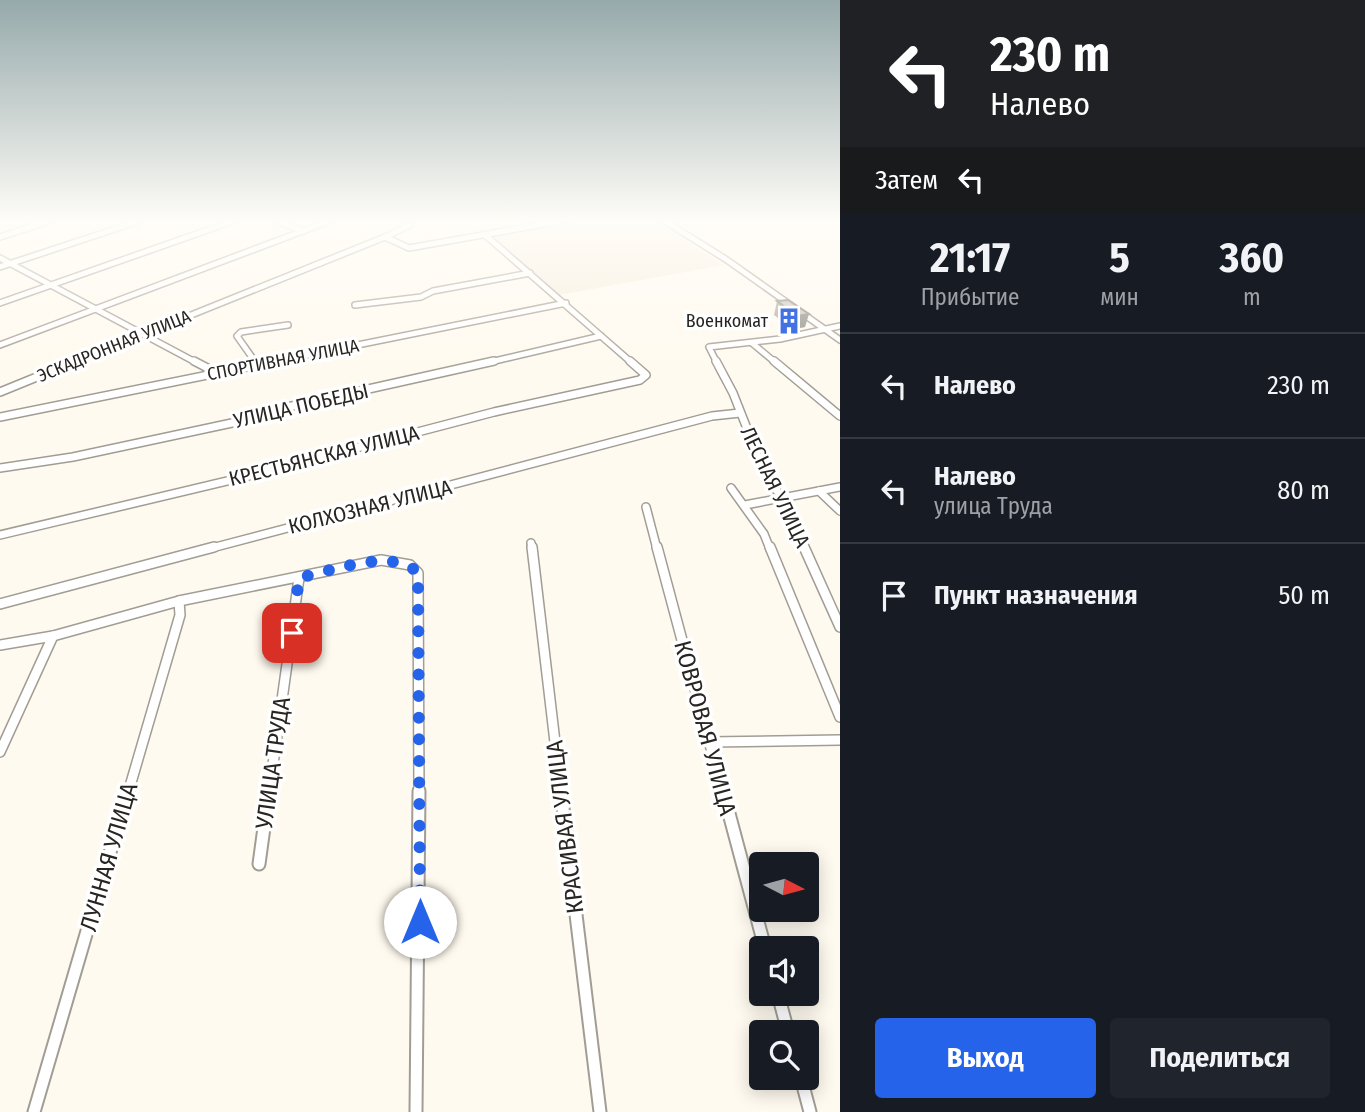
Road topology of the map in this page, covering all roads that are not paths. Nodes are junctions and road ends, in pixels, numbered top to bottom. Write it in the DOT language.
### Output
graph roads {
  1 [pos="24,272"];
  2 [pos="87,272"];
  3 [pos="195,272"];
  4 [pos="298,272"];
  5 [pos="741,272"];
  6 [pos="530,273"];
  7 [pos="49,285"];
  8 [pos="0,303"];
  9 [pos="566,303"];
  10 [pos="355,305"];
  11 [pos="95,310"];
  12 [pos="288,325"];
  13 [pos="840,326"];
  14 [pos="825,328"];
  15 [pos="141,335"];
  16 [pos="601,336"];
  17 [pos="840,340"];
  18 [pos="752,343"];
  19 [pos="0,345"];
  20 [pos="258,366"];
  21 [pos="219,373"];
  22 [pos="0,392"];
  23 [pos="740,413"];
  24 [pos="840,416"];
  25 [pos="0,417"];
  26 [pos="0,468"];
  27 [pos="840,487"];
  28 [pos="731,488"];
  29 [pos="819,491"];
  30 [pos="782,498"];
  31 [pos="745,505"];
  32 [pos="646,507"];
  33 [pos="840,511"];
  34 [pos="0,535"];
  35 [pos="531,543"];
  36 [pos="299,578"];
  37 [pos="180,601"];
  38 [pos="0,604"];
  39 [pos="840,627"];
  40 [pos="53,636"];
  41 [pos="0,645"];
  42 [pos="840,717"];
  43 [pos="840,740"];
  44 [pos="709,742"];
  45 [pos="0,752"];
  46 [pos="259,864"];
  47 [pos="762,936"];
  48 [pos="804,1090"];
  49 [pos="34,1112"];
  50 [pos="416,1112"];
  51 [pos="600,1112"];
  52 [pos="810,1112"];
  1 -- 7 [label="street"];
  2 -- 7 [label="street"];
  3 -- 11 [label="street"];
  4 -- 15 [label="street, ЭСКАДРОННАЯ УЛИЦА"];
  5 -- 14 [label="street"];
  6 -- 9 [label="street"];
  6 -- 10 [label="street"];
  7 -- 8 [label="street"];
  7 -- 11 [label="street"];
  9 -- 16 [label="street"];
  9 -- 20 [label="street, СПОРТИВНАЯ УЛИЦА"];
  11 -- 15 [label="street"];
  11 -- 19 [label="street"];
  12 -- 20 [label="street"];
  13 -- 14 [label="street"];
  14 -- 17 [label="street"];
  14 -- 18 [label="street"];
  15 -- 21 [label="street"];
  15 -- 22 [label="street, ЭСКАДРОННАЯ УЛИЦА"];
  16 -- 26 [label="street, УЛИЦА ПОБЕДЫ"];
  16 -- 34 [label="street, КРЕСТЬЯНСКАЯ УЛИЦА"];
  18 -- 23 [label="street, ЛЕСНАЯ УЛИЦА"];
  18 -- 24 [label="street"];
  20 -- 21 [label="street, СПОРТИВНАЯ УЛИЦА"];
  21 -- 25 [label="street, СПОРТИВНАЯ УЛИЦА"];
  23 -- 30 [label="street, ЛЕСНАЯ УЛИЦА"];
  23 -- 38 [label="street, КОЛХОЗНАЯ УЛИЦА"];
  27 -- 29 [label="street"];
  28 -- 31 [label="street, ЛЕСНАЯ УЛИЦА"];
  29 -- 30 [label="street"];
  29 -- 33 [label="street"];
  30 -- 31 [label="street"];
  30 -- 39 [label="street, ЛЕСНАЯ УЛИЦА"];
  31 -- 42 [label="street, ЛЕСНАЯ УЛИЦА"];
  32 -- 44 [label="street, КОВРОВАЯ УЛИЦА"];
  35 -- 51 [label="street, КРАСИВАЯ УЛИЦА"];
  36 -- 37 [label="street"];
  36 -- 46 [label="street, УЛИЦА ТРУДА"];
  36 -- 50 [label="street"];
  37 -- 40 [label="street"];
  37 -- 49 [label="street, ЛУННАЯ УЛИЦА"];
  40 -- 41 [label="street"];
  40 -- 45 [label="street"];
  43 -- 44 [label="street"];
  44 -- 47 [label="street, КОВРОВАЯ УЛИЦА"];
  48 -- 52 [label="street"];
}
